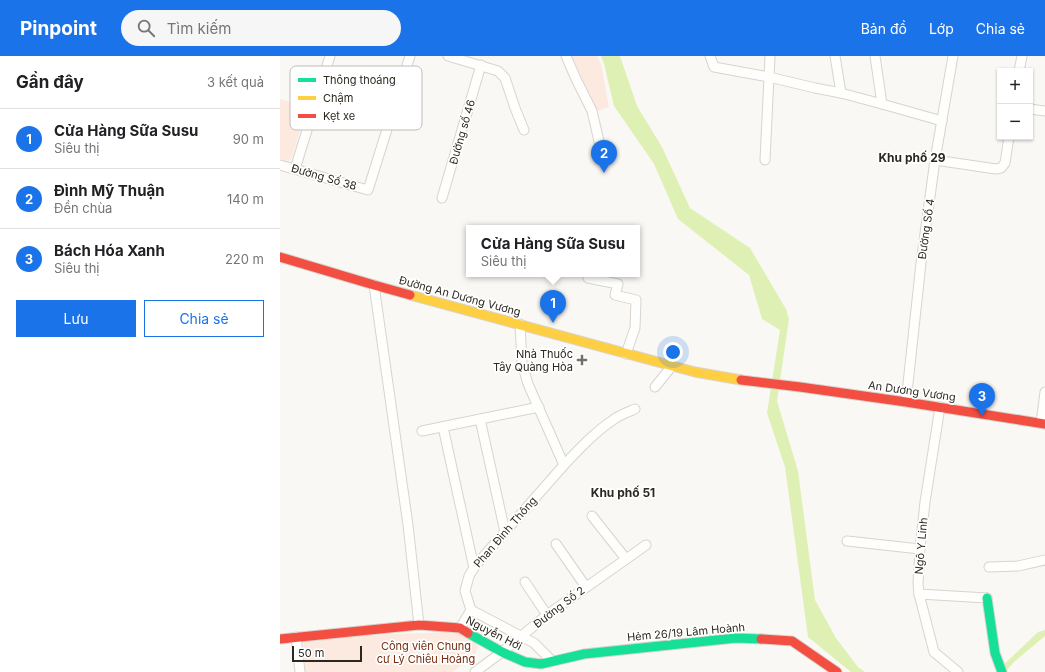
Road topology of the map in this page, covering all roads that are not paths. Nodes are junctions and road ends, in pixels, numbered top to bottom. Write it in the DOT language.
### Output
graph roads {
  1 [pos="330,56"];
  2 [pos="410,56"];
  3 [pos="448,56"];
  4 [pos="566,56"];
  5 [pos="710,56"];
  6 [pos="770,56"];
  7 [pos="835,56"];
  8 [pos="875,56"];
  9 [pos="953,56"];
  10 [pos="1022,56"];
  11 [pos="481,65"];
  12 [pos="327,66"];
  13 [pos="407,66"];
  14 [pos="1020,68"];
  15 [pos="769,76"];
  16 [pos="841,93"];
  17 [pos="882,104"];
  18 [pos="1033,109"];
  19 [pos="1045,111"];
  20 [pos="942,121"];
  21 [pos="307,130"];
  22 [pos="387,130"];
  23 [pos="524,130"];
  24 [pos="1009,140"];
  25 [pos="765,160"];
  26 [pos="935,160"];
  27 [pos="604,163"];
  28 [pos="280,165"];
  29 [pos="295,169"];
  30 [pos="442,198"];
  31 [pos="280,256"];
  32 [pos="588,278"];
  33 [pos="374,285"];
  34 [pos="520,324"];
  35 [pos="626,354"];
  36 [pos="672,366"];
  37 [pos="655,387"];
  38 [pos="800,387"];
  39 [pos="1045,392"];
  40 [pos="906,402"];
  41 [pos="539,407"];
  42 [pos="940,407"];
  43 [pos="635,408"];
  44 [pos="480,419"];
  45 [pos="1043,424"];
  46 [pos="443,427"];
  47 [pos="422,431"];
  48 [pos="564,465"];
  49 [pos="592,516"];
  50 [pos="505,532"];
  51 [pos="847,541"];
  52 [pos="556,544"];
  53 [pos="646,545"];
  54 [pos="920,549"];
  55 [pos="626,559"];
  56 [pos="1045,560"];
  57 [pos="988,567"];
  58 [pos="474,568"];
  59 [pos="525,582"];
  60 [pos="586,587"];
  61 [pos="919,594"];
  62 [pos="987,598"];
  63 [pos="471,610"];
  64 [pos="547,615"];
  65 [pos="419,625"];
  66 [pos="460,628"];
  67 [pos="520,636"];
  68 [pos="296,637"];
  69 [pos="280,639"];
  70 [pos="502,652"];
  71 [pos="552,661"];
  72 [pos="1000,668"];
  73 [pos="300,672"];
  74 [pos="475,672"];
  75 [pos="837,672"];
  76 [pos="958,672"];
  1 -- 12 [label="street"];
  2 -- 13 [label="street, Đường Số 38"];
  3 -- 11 [label="street"];
  4 -- 27 [label="street"];
  5 -- 15 [label="street"];
  6 -- 15 [label="street"];
  7 -- 16 [label="street"];
  8 -- 17 [label="street"];
  9 -- 20 [label="street, Đường Số 4"];
  10 -- 14 [label="street"];
  11 -- 23 [label="street"];
  11 -- 30 [label="street, Đường số 46"];
  15 -- 16 [label="street"];
  15 -- 25 [label="street"];
  16 -- 17 [label="street"];
  17 -- 20 [label="street"];
  18 -- 19 [label="street"];
  20 -- 26 [label="street, Đường Số 4"];
  21 -- 29 [label="street"];
  22 -- 29 [label="street, Đường Số 38"];
  24 -- 26 [label="street"];
  26 -- 40 [label="street, Đường Số 4"];
  28 -- 29 [label="street, Đường Số 38"];
  31 -- 33 [label="main road, Đường An Dương Vương"];
  32 -- 35 [label="street"];
  33 -- 34 [label="main road, Đường An Dương Vương"];
  33 -- 65 [label="street"];
  34 -- 35 [label="main road, Đường An Dương Vương"];
  34 -- 41 [label="street"];
  35 -- 36 [label="main road, Đường An Dương Vương"];
  36 -- 37 [label="street"];
  36 -- 38 [label="main road, Đường An Dương Vương"];
  38 -- 40 [label="main road, An Dương Vương"];
  39 -- 45 [label="street"];
  40 -- 42 [label="main road, An Dương Vương"];
  41 -- 44 [label="street"];
  41 -- 48 [label="street"];
  42 -- 45 [label="main road, An Dương Vương"];
  42 -- 54 [label="street, Ngô Y Linh"];
  43 -- 48 [label="street, Phan Đình Thông"];
  44 -- 46 [label="street"];
  44 -- 50 [label="street"];
  46 -- 47 [label="street"];
  46 -- 58 [label="street"];
  48 -- 50 [label="street, Phan Đình Thông"];
  49 -- 55 [label="street"];
  50 -- 58 [label="street, Phan Đình Thông"];
  51 -- 54 [label="street"];
  52 -- 60 [label="street"];
  53 -- 55 [label="street, Đường Số 2"];
  54 -- 61 [label="street, Ngô Y Linh"];
  55 -- 60 [label="street, Đường Số 2"];
  56 -- 57 [label="street"];
  58 -- 63 [label="street, Phan Đình Thông"];
  59 -- 64 [label="street"];
  60 -- 64 [label="street, Đường Số 2"];
  61 -- 62 [label="street"];
  61 -- 76 [label="street, Ngô Y Linh"];
  62 -- 72 [label="main road"];
  63 -- 66 [label="street"];
  63 -- 67 [label="street, Nguyễn Hới"];
  64 -- 67 [label="street, Đường Số 2"];
  65 -- 66 [label="main road, Nguyễn Hới"];
  65 -- 68 [label="main road, Nguyễn Hới"];
  66 -- 70 [label="main road, Nguyễn Hới"];
  67 -- 70 [label="street, Đường Số 2"];
  67 -- 71 [label="street, Nguyễn Hới"];
  68 -- 69 [label="main road, Nguyễn Hới"];
  68 -- 73 [label="street"];
  70 -- 71 [label="main road, Nguyễn Hới"];
  70 -- 74 [label="street, Đường Số 2"];
  71 -- 75 [label="main road, Hẻm 26/19 Lâm Hoành"];
}
